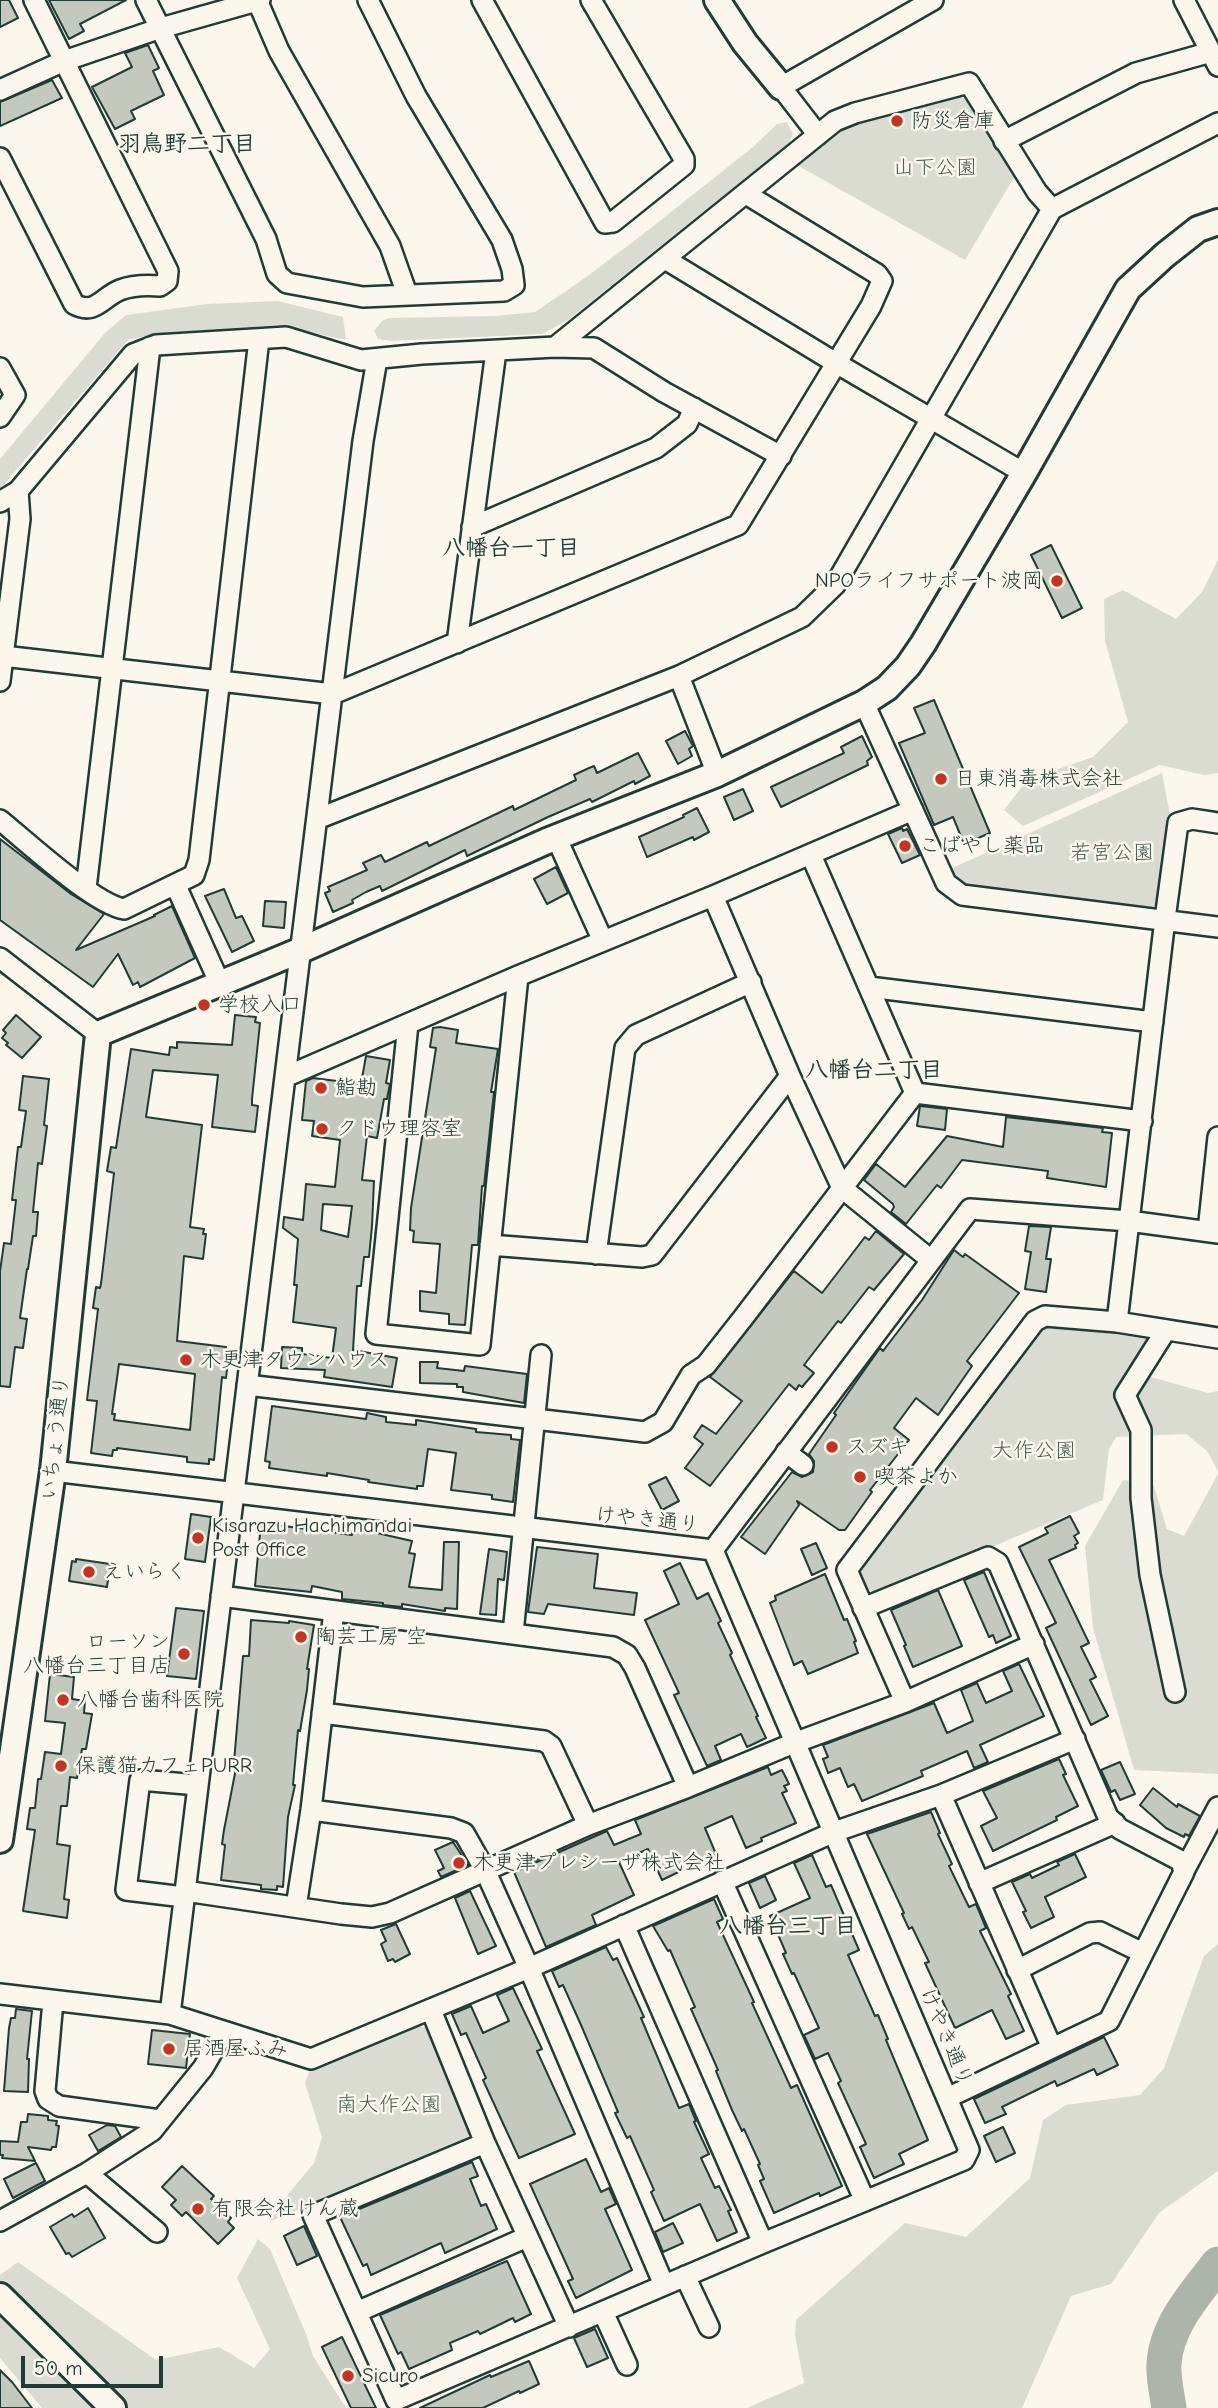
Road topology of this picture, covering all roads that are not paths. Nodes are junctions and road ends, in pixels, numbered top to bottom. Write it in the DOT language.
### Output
graph roads {
  1 [pos="34,0"];
  2 [pos="146,0"];
  3 [pos="258,0"];
  4 [pos="368,0"];
  5 [pos="482,0"];
  6 [pos="591,0"];
  7 [pos="717,0"];
  8 [pos="933,0"];
  9 [pos="1184,0"];
  10 [pos="161,28"];
  11 [pos="1214,59"];
  12 [pos="64,61"];
  13 [pos="781,87"];
  14 [pos="0,90"];
  15 [pos="1218,123"];
  16 [pos="818,135"];
  17 [pos="1004,141"];
  18 [pos="0,158"];
  19 [pos="746,194"];
  20 [pos="1052,209"];
  21 [pos="1218,222"];
  22 [pos="665,259"];
  23 [pos="407,294"];
  24 [pos="259,339"];
  25 [pos="150,347"];
  26 [pos="555,347"];
  27 [pos="496,351"];
  28 [pos="377,359"];
  29 [pos="836,363"];
  30 [pos="0,368"];
  31 [pos="694,408"];
  32 [pos="0,417"];
  33 [pos="931,418"];
  34 [pos="781,456"];
  35 [pos="1024,473"];
  36 [pos="18,491"];
  37 [pos="0,502"];
  38 [pos="472,527"];
  39 [pos="457,643"];
  40 [pos="3,656"];
  41 [pos="112,669"];
  42 [pos="679,676"];
  43 [pos="0,681"];
  44 [pos="219,681"];
  45 [pos="332,694"];
  46 [pos="864,702"];
  47 [pos="717,774"];
  48 [pos="913,810"];
  49 [pos="317,819"];
  50 [pos="0,820"];
  51 [pos="1218,823"];
  52 [pos="556,837"];
  53 [pos="811,855"];
  54 [pos="176,886"];
  55 [pos="86,888"];
  56 [pos="713,896"];
  57 [pos="1165,919"];
  58 [pos="1218,927"];
  59 [pos="603,941"];
  60 [pos="301,950"];
  61 [pos="0,958"];
  62 [pos="518,976"];
  63 [pos="751,982"];
  64 [pos="220,984"];
  65 [pos="869,986"];
  66 [pos="1153,1021"];
  67 [pos="408,1024"];
  68 [pos="98,1034"];
  69 [pos="790,1076"];
  70 [pos="285,1077"];
  71 [pos="915,1093"];
  72 [pos="1142,1121"];
  73 [pos="1218,1137"];
  74 [pos="842,1188"];
  75 [pos="1129,1221"];
  76 [pos="1213,1232"];
  77 [pos="490,1245"];
  78 [pos="596,1254"];
  79 [pos="931,1259"];
  80 [pos="1117,1322"];
  81 [pos="1166,1330"];
  82 [pos="1218,1338"];
  83 [pos="541,1355"];
  84 [pos="247,1385"];
  85 [pos="534,1420"];
  86 [pos="786,1452"];
  87 [pos="803,1465"];
  88 [pos="53,1471"];
  89 [pos="234,1494"];
  90 [pos="522,1528"];
  91 [pos="713,1550"];
  92 [pos="221,1596"];
  93 [pos="863,1608"];
  94 [pos="334,1611"];
  95 [pos="513,1633"];
  96 [pos="1034,1644"];
  97 [pos="1175,1692"];
  98 [pos="905,1702"];
  99 [pos="322,1713"];
  100 [pos="1075,1739"];
  101 [pos="794,1742"];
  102 [pos="198,1785"];
  103 [pos="688,1787"];
  104 [pos="941,1795"];
  105 [pos="1218,1807"];
  106 [pos="311,1810"];
  107 [pos="1115,1823"];
  108 [pos="588,1825"];
  109 [pos="834,1832"];
  110 [pos="0,1840"];
  111 [pos="485,1870"];
  112 [pos="1184,1871"];
  113 [pos="722,1881"];
  114 [pos="979,1883"];
  115 [pos="185,1894"];
  116 [pos="296,1907"];
  117 [pos="624,1925"];
  118 [pos="1143,1953"];
  119 [pos="530,1968"];
  120 [pos="1017,1970"];
  121 [pos="0,1994"];
  122 [pos="54,2001"];
  123 [pos="431,2010"];
  124 [pos="170,2014"];
  125 [pos="224,2032"];
  126 [pos="1052,2048"];
  127 [pos="947,2098"];
  128 [pos="160,2120"];
  129 [pos="485,2143"];
  130 [pos="87,2173"];
  131 [pos="865,2201"];
  132 [pos="0,2221"];
  133 [pos="157,2232"];
  134 [pos="527,2237"];
  135 [pos="763,2243"];
  136 [pos="685,2276"];
  137 [pos="664,2285"];
  138 [pos="0,2296"];
  139 [pos="357,2312"];
  140 [pos="603,2312"];
  141 [pos="569,2327"];
  142 [pos="709,2327"];
  143 [pos="627,2365"];
  144 [pos="113,2408"];
  1 -- 12 [label="street"];
  2 -- 10 [label="street"];
  3 -- 10 [label="street"];
  3 -- 23 [label="street"];
  4 -- 23 [label="street"];
  5 -- 6 [label="street"];
  7 -- 13 [label="street"];
  8 -- 13 [label="street"];
  9 -- 11 [label="street"];
  10 -- 12 [label="street"];
  10 -- 23 [label="street"];
  11 -- 17 [label="street"];
  12 -- 14 [label="street"];
  12 -- 18 [label="street"];
  13 -- 16 [label="street"];
  15 -- 20 [label="street"];
  16 -- 17 [label="street"];
  16 -- 19 [label="street"];
  17 -- 20 [label="street"];
  19 -- 22 [label="street"];
  19 -- 29 [label="street"];
  20 -- 33 [label="street"];
  21 -- 35 [label="street"];
  22 -- 26 [label="street"];
  22 -- 29 [label="street"];
  24 -- 25 [label="street"];
  24 -- 28 [label="street"];
  24 -- 44 [label="street"];
  25 -- 36 [label="street"];
  25 -- 41 [label="street"];
  26 -- 27 [label="street"];
  26 -- 31 [label="street"];
  27 -- 28 [label="street"];
  27 -- 38 [label="street"];
  28 -- 45 [label="street"];
  29 -- 33 [label="street"];
  29 -- 34 [label="street"];
  30 -- 32 [label="street"];
  31 -- 34 [label="street"];
  31 -- 38 [label="street"];
  33 -- 35 [label="street"];
  33 -- 42 [label="street"];
  34 -- 39 [label="street"];
  35 -- 46 [label="street"];
  36 -- 37 [label="street"];
  36 -- 40 [label="street"];
  38 -- 39 [label="street"];
  39 -- 45 [label="street"];
  40 -- 41 [label="street"];
  40 -- 43 [label="street"];
  41 -- 44 [label="street"];
  41 -- 55 [label="street"];
  42 -- 47 [label="street"];
  42 -- 49 [label="street"];
  44 -- 45 [label="street"];
  44 -- 54 [label="street"];
  45 -- 49 [label="street"];
  46 -- 47 [label="street"];
  46 -- 48 [label="street"];
  47 -- 52 [label="street"];
  48 -- 53 [label="street"];
  48 -- 57 [label="street"];
  49 -- 60 [label="street"];
  50 -- 55 [label="street"];
  51 -- 57 [label="street"];
  52 -- 59 [label="street"];
  52 -- 60 [label="street"];
  53 -- 56 [label="street"];
  53 -- 65 [label="street"];
  54 -- 55 [label="street"];
  54 -- 64 [label="street"];
  56 -- 59 [label="street"];
  56 -- 63 [label="street"];
  57 -- 58 [label="street"];
  57 -- 66 [label="street"];
  59 -- 62 [label="street"];
  60 -- 64 [label="street"];
  60 -- 70 [label="street"];
  61 -- 68 [label="street"];
  62 -- 67 [label="street"];
  62 -- 77 [label="street"];
  63 -- 69 [label="street"];
  63 -- 78 [label="street"];
  64 -- 68 [label="street"];
  65 -- 66 [label="street"];
  65 -- 71 [label="street"];
  66 -- 72 [label="street"];
  67 -- 70 [label="street"];
  67 -- 77 [label="street"];
  68 -- 88 [label="street, いちょう通り"];
  69 -- 74 [label="street"];
  69 -- 78 [label="street"];
  70 -- 84 [label="street"];
  71 -- 72 [label="street"];
  71 -- 74 [label="street"];
  72 -- 75 [label="street"];
  73 -- 76 [label="street"];
  74 -- 79 [label="street"];
  74 -- 85 [label="street"];
  75 -- 76 [label="street"];
  75 -- 79 [label="street"];
  75 -- 80 [label="street"];
  77 -- 78 [label="street"];
  79 -- 86 [label="street"];
  80 -- 81 [label="street"];
  80 -- 93 [label="street"];
  81 -- 82 [label="street"];
  81 -- 97 [label="street"];
  83 -- 85 [label="street"];
  84 -- 85 [label="street"];
  84 -- 89 [label="street"];
  85 -- 90 [label="street"];
  86 -- 87 [label="street"];
  86 -- 91 [label="street"];
  88 -- 89 [label="street, けやき通り"];
  88 -- 110 [label="street, いちょう通り"];
  89 -- 90 [label="street, けやき通り"];
  89 -- 92 [label="street"];
  90 -- 91 [label="street, けやき通り"];
  90 -- 95 [label="street"];
  91 -- 101 [label="street, けやき通り"];
  92 -- 94 [label="street"];
  92 -- 102 [label="street"];
  93 -- 96 [label="street"];
  93 -- 98 [label="street"];
  94 -- 95 [label="street"];
  94 -- 99 [label="street"];
  95 -- 103 [label="street"];
  96 -- 98 [label="street"];
  96 -- 100 [label="street"];
  98 -- 101 [label="street"];
  99 -- 106 [label="street"];
  99 -- 108 [label="street"];
  100 -- 104 [label="street"];
  100 -- 107 [label="street"];
  101 -- 103 [label="street"];
  101 -- 109 [label="street, けやき通り"];
  102 -- 115 [label="street"];
  102 -- 115 [label="street"];
  103 -- 108 [label="street"];
  104 -- 109 [label="street"];
  104 -- 114 [label="street"];
  105 -- 112 [label="street"];
  106 -- 111 [label="street"];
  106 -- 116 [label="street"];
  107 -- 112 [label="street"];
  107 -- 114 [label="street"];
  108 -- 111 [label="street"];
  109 -- 113 [label="street"];
  109 -- 127 [label="street, けやき通り"];
  111 -- 116 [label="street"];
  111 -- 119 [label="street"];
  112 -- 118 [label="street"];
  113 -- 117 [label="street"];
  113 -- 131 [label="street"];
  114 -- 120 [label="street"];
  115 -- 116 [label="street"];
  115 -- 124 [label="street"];
  117 -- 119 [label="street"];
  117 -- 135 [label="street"];
  118 -- 120 [label="street"];
  118 -- 126 [label="street"];
  119 -- 123 [label="street"];
  119 -- 137 [label="street"];
  120 -- 126 [label="street"];
  121 -- 122 [label="street"];
  122 -- 124 [label="street"];
  122 -- 128 [label="street"];
  123 -- 125 [label="street"];
  123 -- 129 [label="street"];
  124 -- 125 [label="street"];
  125 -- 128 [label="street"];
  126 -- 127 [label="street"];
  127 -- 131 [label="street, けやき通り"];
  128 -- 130 [label="street"];
  129 -- 134 [label="street"];
  129 -- 139 [label="street"];
  130 -- 132 [label="street"];
  130 -- 133 [label="street"];
  131 -- 135 [label="street"];
  134 -- 139 [label="street"];
  134 -- 141 [label="street"];
  135 -- 136 [label="street"];
  136 -- 137 [label="street"];
  136 -- 142 [label="street"];
  137 -- 140 [label="street"];
  138 -- 144 [label="street"];
  139 -- 141 [label="street"];
  140 -- 141 [label="street"];
  140 -- 143 [label="street"];
}
